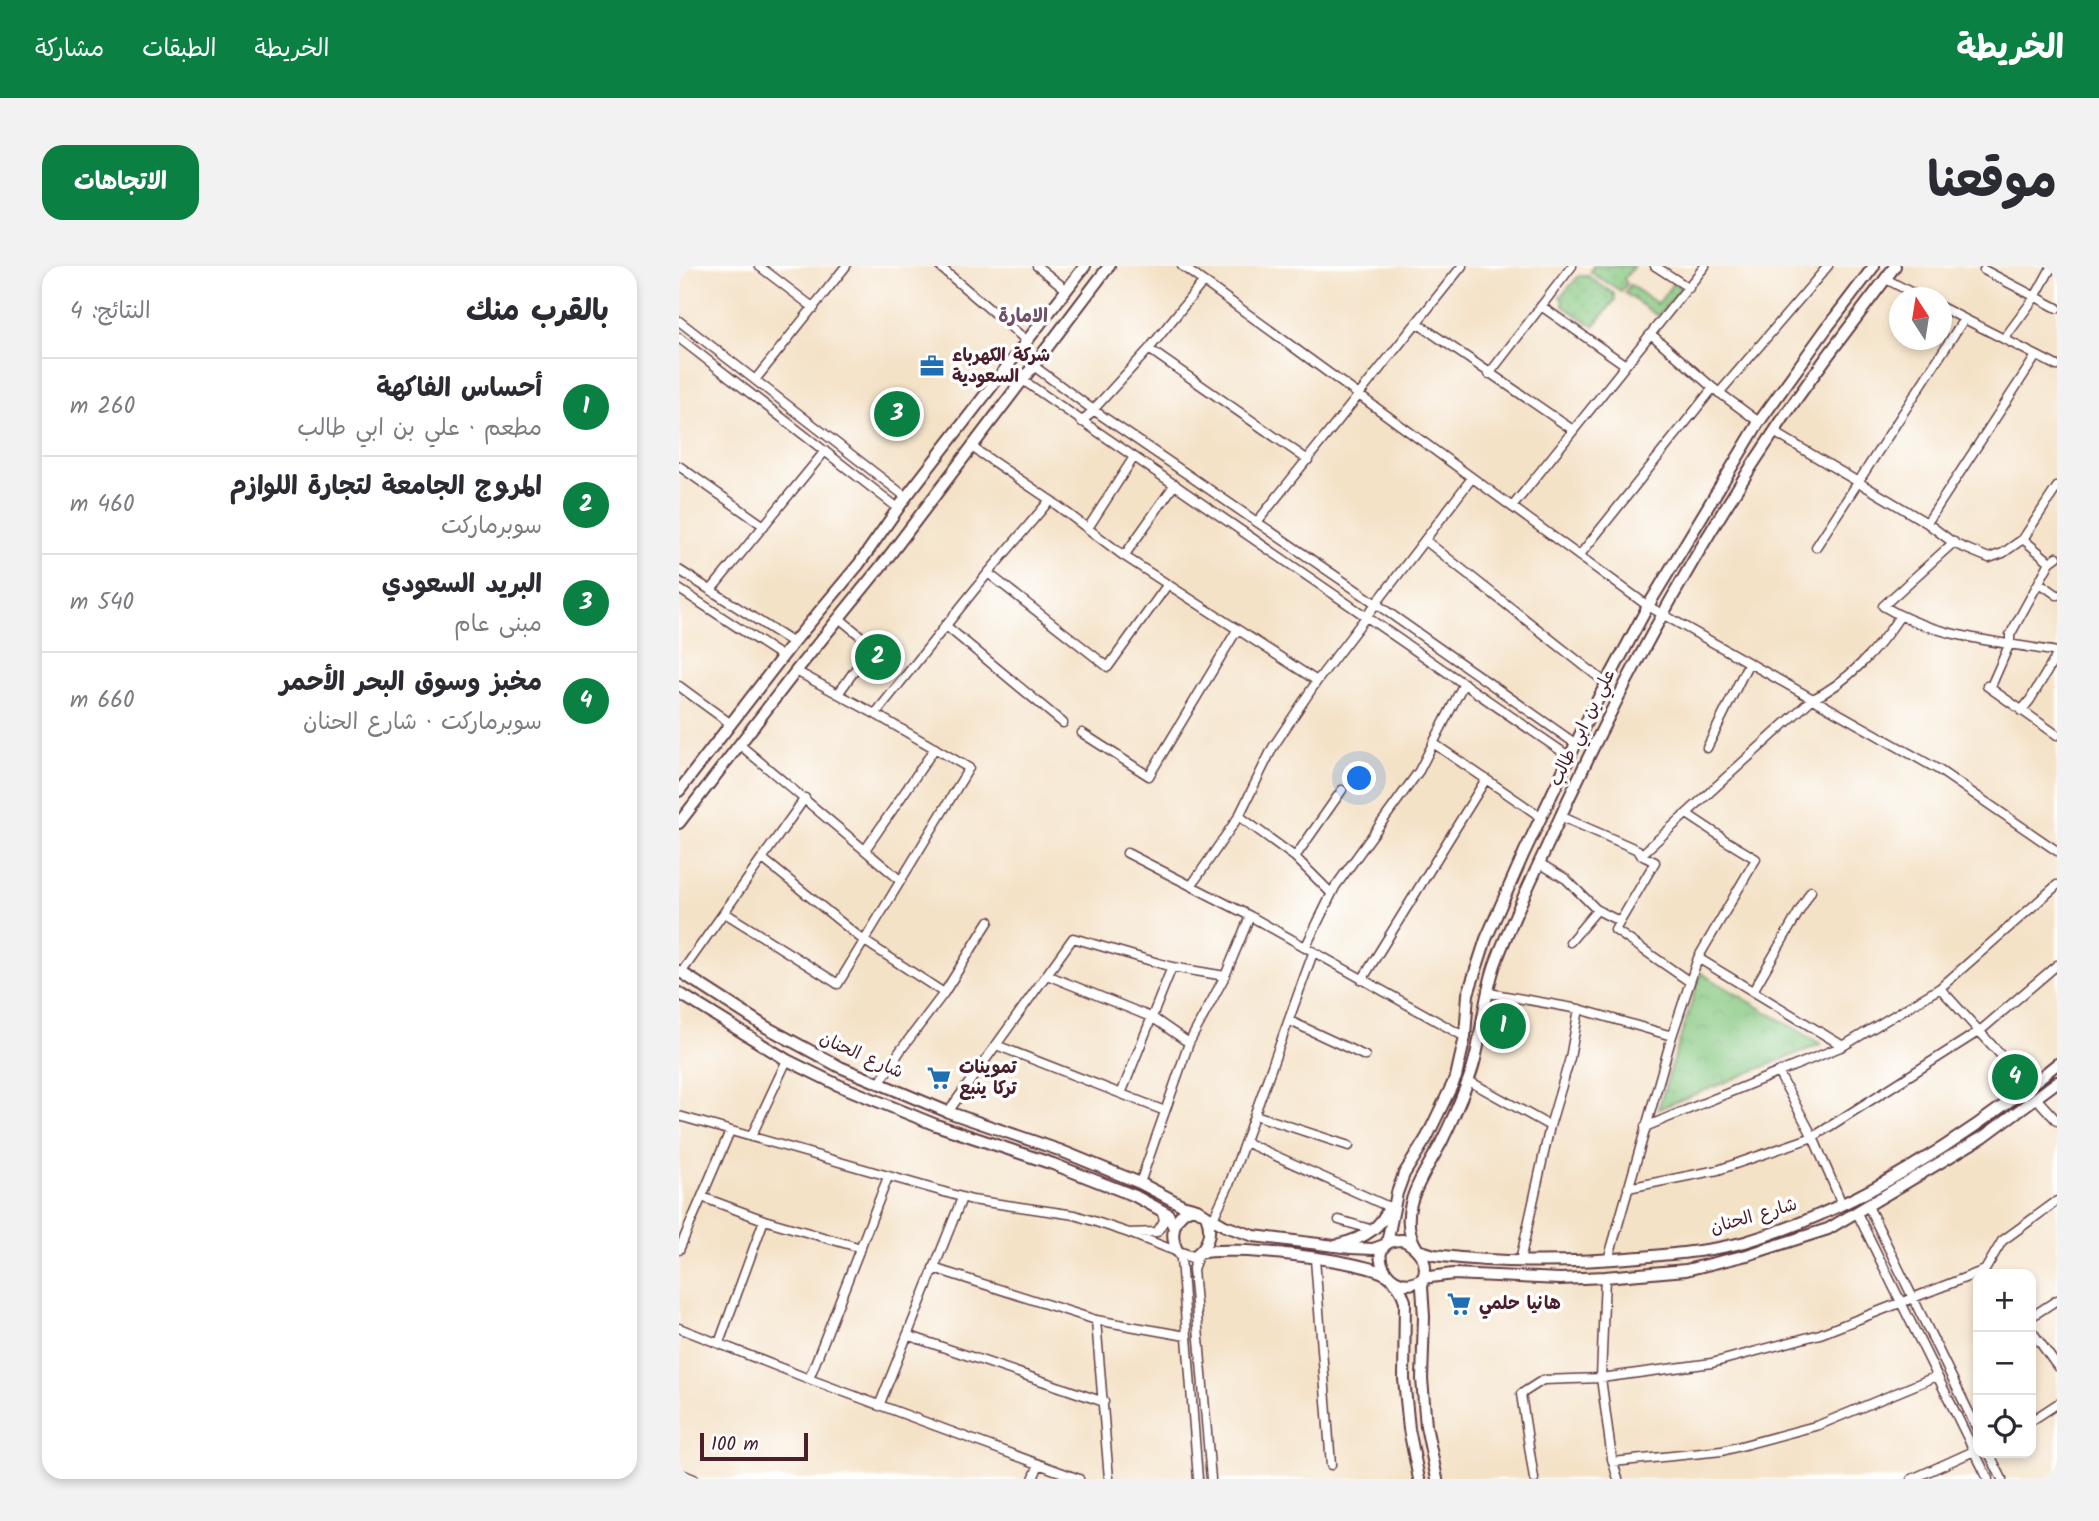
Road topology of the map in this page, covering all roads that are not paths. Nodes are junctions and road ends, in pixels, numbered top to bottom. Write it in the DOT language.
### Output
graph roads {
  1 [pos="759,266"];
  2 [pos="846,266"];
  3 [pos="1037,266"];
  4 [pos="1086,266"];
  5 [pos="1109,266"];
  6 [pos="1181,266"];
  7 [pos="1462,266"];
  8 [pos="1572,266"];
  9 [pos="1655,266"];
  10 [pos="1705,266"];
  11 [pos="1828,266"];
  12 [pos="1874,266"];
  13 [pos="1895,266"];
  14 [pos="2052,266"];
  15 [pos="943,267"];
  16 [pos="1984,270"];
  17 [pos="1886,279"];
  18 [pos="1203,282"];
  19 [pos="1901,287"];
  20 [pos="1689,288"];
  21 [pos="1067,290"];
  22 [pos="2035,297"];
  23 [pos="1541,306"];
  24 [pos="814,308"];
  25 [pos="2057,308"];
  26 [pos="1952,313"];
  27 [pos="1964,319"];
  28 [pos="679,321"];
  29 [pos="1417,323"];
  30 [pos="1652,335"];
  31 [pos="2004,340"];
  32 [pos="1027,341"];
  33 [pos="680,342"];
  34 [pos="1149,349"];
  35 [pos="2036,356"];
  36 [pos="1624,364"];
  37 [pos="2057,366"];
  38 [pos="1035,367"];
  39 [pos="1489,374"];
  40 [pos="755,380"];
  41 [pos="1024,381"];
  42 [pos="1716,391"];
  43 [pos="1360,396"];
  44 [pos="1092,409"];
  45 [pos="1082,422"];
  46 [pos="1759,422"];
  47 [pos="1573,430"];
  48 [pos="1774,432"];
  49 [pos="973,448"];
  50 [pos="825,451"];
  51 [pos="1134,457"];
  52 [pos="1308,460"];
  53 [pos="679,466"];
  54 [pos="1472,478"];
  55 [pos="1175,484"];
  56 [pos="1857,484"];
  57 [pos="2057,487"];
  58 [pos="906,497"];
  59 [pos="1050,500"];
  60 [pos="1512,507"];
  61 [pos="898,508"];
  62 [pos="1257,522"];
  63 [pos="1927,523"];
  64 [pos="764,526"];
  65 [pos="1088,528"];
  66 [pos="2023,539"];
  67 [pos="1426,541"];
  68 [pos="1954,542"];
  69 [pos="1816,547"];
  70 [pos="1124,556"];
  71 [pos="1579,556"];
  72 [pos="2053,559"];
  73 [pos="679,570"];
  74 [pos="988,573"];
  75 [pos="2040,583"];
  76 [pos="1168,584"];
  77 [pos="679,589"];
  78 [pos="711,590"];
  79 [pos="2057,595"];
  80 [pos="1375,603"];
  81 [pos="1647,606"];
  82 [pos="1366,615"];
  83 [pos="1661,615"];
  84 [pos="1900,617"];
  85 [pos="839,618"];
  86 [pos="946,625"];
  87 [pos="1237,630"];
  88 [pos="793,643"];
  89 [pos="2010,643"];
  90 [pos="2057,654"];
  91 [pos="783,657"];
  92 [pos="1748,664"];
  93 [pos="796,671"];
  94 [pos="1317,681"];
  95 [pos="1464,683"];
  96 [pos="1606,683"];
  97 [pos="679,687"];
  98 [pos="838,694"];
  99 [pos="1811,700"];
  100 [pos="2021,711"];
  101 [pos="876,714"];
  102 [pos="1063,723"];
  103 [pos="731,724"];
  104 [pos="1082,733"];
  105 [pos="2057,734"];
  106 [pos="1433,743"];
  107 [pos="739,744"];
  108 [pos="1576,744"];
  109 [pos="935,748"];
  110 [pos="1707,748"];
  111 [pos="1570,757"];
  112 [pos="1486,779"];
  113 [pos="1342,790"];
  114 [pos="679,791"];
  115 [pos="805,798"];
  116 [pos="1687,814"];
  117 [pos="1239,816"];
  118 [pos="1560,816"];
  119 [pos="1541,817"];
  120 [pos="679,822"];
  121 [pos="865,850"];
  122 [pos="2057,851"];
  123 [pos="1127,853"];
  124 [pos="1641,855"];
  125 [pos="1296,857"];
  126 [pos="763,859"];
  127 [pos="1539,863"];
  128 [pos="900,880"];
  129 [pos="2057,885"];
  130 [pos="1191,886"];
  131 [pos="1811,891"];
  132 [pos="1331,893"];
  133 [pos="1597,910"];
  134 [pos="725,913"];
  135 [pos="1250,916"];
  136 [pos="1619,921"];
  137 [pos="989,922"];
  138 [pos="863,940"];
  139 [pos="1570,942"];
  140 [pos="1309,950"];
  141 [pos="1698,958"];
  142 [pos="2057,965"];
  143 [pos="1172,967"];
  144 [pos="680,972"];
  145 [pos="1047,975"];
  146 [pos="1225,976"];
  147 [pos="1362,980"];
  148 [pos="1690,982"];
  149 [pos="1940,988"];
  150 [pos="1753,991"];
  151 [pos="679,993"];
  152 [pos="944,993"];
  153 [pos="1489,993"];
  154 [pos="1579,1009"];
  155 [pos="1153,1018"];
  156 [pos="1290,1021"];
  157 [pos="1981,1030"];
  158 [pos="1672,1036"];
  159 [pos="1465,1037"];
  160 [pos="1189,1043"];
  161 [pos="996,1045"];
  162 [pos="1843,1046"];
  163 [pos="1365,1056"];
  164 [pos="787,1060"];
  165 [pos="2057,1064"];
  166 [pos="1777,1072"];
  167 [pos="1469,1081"];
  168 [pos="2057,1082"];
  169 [pos="879,1084"];
  170 [pos="2029,1086"];
  171 [pos="1121,1094"];
  172 [pos="2036,1098"];
  173 [pos="1165,1111"];
  174 [pos="948,1112"];
  175 [pos="1255,1115"];
  176 [pos="679,1116"];
  177 [pos="2057,1121"];
  178 [pos="1551,1126"];
  179 [pos="1645,1127"];
  180 [pos="730,1131"];
  181 [pos="751,1137"];
  182 [pos="1813,1137"];
  183 [pos="1245,1142"];
  184 [pos="1349,1146"];
  185 [pos="888,1177"];
  186 [pos="1140,1183"];
  187 [pos="1628,1188"];
  188 [pos="1397,1193"];
  189 [pos="702,1197"];
  190 [pos="962,1198"];
  191 [pos="2057,1202"];
  192 [pos="1842,1204"];
  193 [pos="1868,1206"];
  194 [pos="1389,1207"];
  195 [pos="1162,1211"];
  196 [pos="1857,1213"];
  197 [pos="1207,1216"];
  198 [pos="764,1220"];
  199 [pos="1339,1220"];
  200 [pos="1174,1228"];
  201 [pos="1373,1230"];
  202 [pos="1129,1233"];
  203 [pos="1385,1244"];
  204 [pos="1327,1245"];
  205 [pos="861,1248"];
  206 [pos="679,1250"];
  207 [pos="1418,1250"];
  208 [pos="1178,1252"];
  209 [pos="1199,1253"];
  210 [pos="1315,1259"];
  211 [pos="1608,1260"];
  212 [pos="1520,1261"];
  213 [pos="933,1268"];
  214 [pos="1988,1269"];
  215 [pos="1424,1276"];
  216 [pos="1390,1277"];
  217 [pos="1605,1277"];
  218 [pos="1973,1277"];
  219 [pos="1912,1297"];
  220 [pos="2057,1300"];
  221 [pos="1901,1301"];
  222 [pos="2036,1314"];
  223 [pos="1096,1320"];
  224 [pos="679,1328"];
  225 [pos="2032,1332"];
  226 [pos="907,1335"];
  227 [pos="1186,1336"];
  228 [pos="719,1343"];
  229 [pos="2057,1366"];
  230 [pos="1937,1376"];
  231 [pos="1601,1378"];
  232 [pos="809,1379"];
  233 [pos="1104,1402"];
  234 [pos="2057,1404"];
  235 [pos="879,1405"];
  236 [pos="2036,1418"];
  237 [pos="1973,1421"];
  238 [pos="1973,1449"];
  239 [pos="1973,1451"];
  240 [pos="1978,1458"];
  241 [pos="1992,1458"];
  242 [pos="1613,1462"];
  243 [pos="1039,1464"];
  244 [pos="1331,1465"];
  245 [pos="679,1473"];
  246 [pos="694,1479"];
  247 [pos="1033,1479"];
  248 [pos="1079,1479"];
  249 [pos="1109,1479"];
  250 [pos="1198,1479"];
  251 [pos="1211,1479"];
  252 [pos="1419,1479"];
  253 [pos="1437,1479"];
  254 [pos="1534,1479"];
  255 [pos="1618,1479"];
  256 [pos="1912,1479"];
  257 [pos="1988,1479"];
  258 [pos="2002,1479"];
  1 -- 24 [label="street"];
  2 -- 24 [label="street"];
  3 -- 21 [label="street"];
  4 -- 21 [label="main road"];
  5 -- 38 [label="main road"];
  6 -- 18 [label="street"];
  7 -- 29 [label="street"];
  8 -- 23 [label="street"];
  9 -- 20 [label="street"];
  10 -- 20 [label="street"];
  11 -- 42 [label="street"];
  12 -- 46 [label="main road, علي بن ابي طالب"];
  13 -- 17 [label="main road, علي بن ابي طالب"];
  14 -- 22 [label="street"];
  15 -- 32 [label="street"];
  16 -- 22 [label="street"];
  17 -- 19 [label="street"];
  17 -- 48 [label="main road, علي بن ابي طالب"];
  18 -- 34 [label="street"];
  18 -- 43 [label="street"];
  20 -- 30 [label="street"];
  21 -- 32 [label="main road"];
  22 -- 25 [label="street"];
  22 -- 31 [label="street"];
  23 -- 36 [label="street"];
  23 -- 39 [label="street"];
  24 -- 40 [label="street"];
  26 -- 27 [label="street"];
  27 -- 31 [label="street"];
  27 -- 56 [label="street"];
  28 -- 40 [label="street"];
  29 -- 39 [label="street"];
  29 -- 43 [label="street"];
  30 -- 36 [label="street"];
  30 -- 42 [label="street"];
  31 -- 35 [label="street"];
  32 -- 58 [label="main road"];
  33 -- 50 [label="street"];
  34 -- 44 [label="street"];
  34 -- 52 [label="street"];
  35 -- 37 [label="street"];
  35 -- 63 [label="street"];
  36 -- 47 [label="street"];
  38 -- 41 [label="main road"];
  38 -- 44 [label="street"];
  39 -- 47 [label="street"];
  40 -- 58 [label="street"];
  41 -- 45 [label="street"];
  41 -- 49 [label="main road"];
  42 -- 46 [label="street"];
  42 -- 71 [label="street"];
  43 -- 52 [label="street"];
  43 -- 54 [label="street"];
  44 -- 45 [label="street"];
  44 -- 62 [label="street"];
  45 -- 51 [label="street"];
  46 -- 81 [label="main road, علي بن ابي طالب"];
  47 -- 60 [label="street"];
  48 -- 56 [label="street"];
  48 -- 83 [label="main road, علي بن ابي طالب"];
  49 -- 59 [label="street"];
  49 -- 85 [label="main road"];
  50 -- 61 [label="street"];
  50 -- 64 [label="street"];
  51 -- 55 [label="street"];
  51 -- 65 [label="street"];
  52 -- 62 [label="street"];
  53 -- 64 [label="street"];
  54 -- 60 [label="street"];
  54 -- 67 [label="street"];
  55 -- 70 [label="street"];
  55 -- 82 [label="street"];
  56 -- 63 [label="street"];
  56 -- 69 [label="street"];
  57 -- 66 [label="street"];
  58 -- 61 [label="main road"];
  59 -- 65 [label="street"];
  59 -- 74 [label="street"];
  60 -- 71 [label="street"];
  61 -- 88 [label="main road"];
  62 -- 80 [label="street"];
  63 -- 68 [label="street"];
  64 -- 78 [label="street"];
  65 -- 70 [label="street"];
  66 -- 68 [label="street"];
  66 -- 72 [label="street"];
  67 -- 80 [label="street"];
  67 -- 96 [label="street"];
  68 -- 84 [label="street"];
  70 -- 76 [label="street"];
  71 -- 81 [label="street"];
  72 -- 75 [label="street"];
  73 -- 78 [label="street"];
  74 -- 76 [label="street"];
  74 -- 86 [label="street"];
  75 -- 79 [label="street"];
  75 -- 89 [label="street"];
  76 -- 87 [label="street"];
  77 -- 91 [label="street"];
  78 -- 88 [label="street"];
  80 -- 82 [label="street"];
  80 -- 108 [label="street"];
  81 -- 83 [label="street"];
  81 -- 96 [label="main road, علي بن ابي طالب"];
  82 -- 94 [label="street"];
  82 -- 95 [label="street"];
  83 -- 92 [label="street"];
  83 -- 118 [label="main road, علي بن ابي طالب"];
  84 -- 89 [label="street"];
  84 -- 99 [label="street"];
  85 -- 93 [label="main road"];
  85 -- 98 [label="street"];
  86 -- 101 [label="street"];
  86 -- 102 [label="street"];
  87 -- 94 [label="street"];
  87 -- 104 [label="street"];
  88 -- 91 [label="main road"];
  89 -- 90 [label="street"];
  89 -- 100 [label="street"];
  90 -- 100 [label="street"];
  91 -- 103 [label="main road"];
  92 -- 99 [label="street"];
  92 -- 110 [label="street"];
  93 -- 98 [label="street"];
  93 -- 107 [label="main road"];
  94 -- 117 [label="street"];
  95 -- 106 [label="street"];
  95 -- 111 [label="street"];
  96 -- 108 [label="main road, علي بن ابي طالب"];
  97 -- 103 [label="street"];
  98 -- 101 [label="street"];
  99 -- 116 [label="street"];
  99 -- 122 [label="street"];
  100 -- 105 [label="street"];
  101 -- 109 [label="street"];
  103 -- 114 [label="main road"];
  106 -- 112 [label="street"];
  106 -- 132 [label="street"];
  107 -- 115 [label="street"];
  107 -- 120 [label="main road"];
  108 -- 111 [label="main road, علي بن ابي طالب"];
  109 -- 121 [label="street"];
  109 -- 128 [label="street"];
  111 -- 119 [label="main road, علي بن ابي طالب"];
  112 -- 119 [label="street"];
  112 -- 147 [label="street"];
  113 -- 125 [label="street"];
  115 -- 121 [label="street"];
  115 -- 126 [label="street"];
  116 -- 124 [label="street"];
  116 -- 141 [label="street"];
  117 -- 125 [label="street"];
  117 -- 130 [label="street"];
  118 -- 124 [label="street"];
  118 -- 127 [label="main road, علي بن ابي طالب"];
  119 -- 159 [label="main road, علي بن ابي طالب"];
  121 -- 128 [label="street"];
  123 -- 130 [label="street"];
  124 -- 136 [label="street"];
  125 -- 132 [label="street"];
  126 -- 134 [label="street"];
  126 -- 138 [label="street"];
  127 -- 133 [label="street"];
  127 -- 153 [label="main road, علي بن ابي طالب"];
  128 -- 138 [label="street"];
  129 -- 149 [label="street"];
  130 -- 135 [label="street"];
  131 -- 150 [label="street"];
  132 -- 140 [label="street"];
  133 -- 136 [label="street"];
  133 -- 139 [label="street"];
  134 -- 138 [label="street"];
  134 -- 144 [label="street"];
  135 -- 140 [label="street"];
  135 -- 146 [label="street"];
  136 -- 148 [label="street"];
  137 -- 152 [label="street"];
  138 -- 152 [label="street"];
  140 -- 147 [label="street"];
  140 -- 156 [label="street"];
  141 -- 148 [label="street"];
  141 -- 150 [label="street"];
  142 -- 157 [label="street"];
  143 -- 145 [label="street"];
  143 -- 146 [label="street"];
  143 -- 155 [label="street"];
  144 -- 169 [label="main road, شارع الحنان"];
  145 -- 155 [label="street"];
  145 -- 161 [label="street"];
  146 -- 160 [label="street"];
  147 -- 159 [label="street"];
  148 -- 158 [label="street"];
  149 -- 157 [label="street"];
  149 -- 162 [label="street"];
  150 -- 162 [label="street"];
  151 -- 164 [label="main road, شارع الحنان"];
  152 -- 169 [label="street"];
  153 -- 154 [label="street"];
  153 -- 167 [label="main road, علي بن ابي طالب"];
  154 -- 158 [label="street"];
  154 -- 178 [label="street"];
  155 -- 160 [label="street"];
  155 -- 171 [label="street"];
  156 -- 163 [label="street"];
  156 -- 175 [label="street"];
  157 -- 170 [label="street"];
  157 -- 182 [label="street"];
  158 -- 179 [label="street"];
  159 -- 188 [label="main road, علي بن ابي طالب"];
  160 -- 173 [label="street"];
  161 -- 171 [label="street"];
  161 -- 174 [label="street"];
  162 -- 166 [label="street"];
  164 -- 181 [label="street"];
  164 -- 195 [label="main road, شارع الحنان"];
  165 -- 170 [label="main road, شارع الحنان"];
  166 -- 179 [label="street"];
  166 -- 182 [label="street"];
  167 -- 178 [label="street"];
  167 -- 207 [label="main road, علي بن ابي طالب"];
  168 -- 172 [label="main road, شارع الحنان"];
  169 -- 174 [label="main road, شارع الحنان"];
  170 -- 192 [label="main road, شارع الحنان"];
  171 -- 173 [label="street"];
  172 -- 177 [label="street"];
  172 -- 193 [label="main road, شارع الحنان"];
  173 -- 186 [label="street"];
  174 -- 186 [label="main road, شارع الحنان"];
  175 -- 183 [label="street"];
  175 -- 184 [label="street"];
  176 -- 180 [label="street"];
  178 -- 212 [label="street"];
  179 -- 187 [label="street"];
  180 -- 181 [label="street"];
  180 -- 189 [label="street"];
  181 -- 185 [label="street"];
  182 -- 187 [label="street"];
  182 -- 192 [label="street"];
  183 -- 194 [label="street"];
  183 -- 197 [label="street"];
  185 -- 190 [label="street"];
  185 -- 205 [label="street"];
  186 -- 197 [label="main road, شارع الحنان"];
  187 -- 211 [label="street"];
  188 -- 194 [label="main road"];
  188 -- 203 [label="main road, علي بن ابي طالب"];
  189 -- 198 [label="street"];
  189 -- 206 [label="street"];
  190 -- 202 [label="street"];
  190 -- 213 [label="street"];
  191 -- 214 [label="street"];
  192 -- 211 [label="main road, شارع الحنان"];
  193 -- 196 [label="main road, شارع الحنان"];
  193 -- 219 [label="street"];
  194 -- 201 [label="main road"];
  195 -- 200 [label="main road, شارع الحنان"];
  195 -- 202 [label="street"];
  196 -- 217 [label="main road, شارع الحنان"];
  196 -- 221 [label="street"];
  197 -- 200 [label="main road"];
  197 -- 204 [label="main road, شارع الحنان"];
  197 -- 209 [label="main road"];
  198 -- 205 [label="street"];
  198 -- 228 [label="street"];
  199 -- 201 [label="street"];
  200 -- 208 [label="main road"];
  201 -- 204 [label="main road"];
  202 -- 208 [label="street"];
  203 -- 204 [label="main road, شارع الحنان"];
  203 -- 207 [label="main road"];
  203 -- 216 [label="main road"];
  205 -- 232 [label="street"];
  207 -- 212 [label="main road, شارع الحنان"];
  207 -- 215 [label="main road"];
  208 -- 209 [label="main road"];
  208 -- 227 [label="street"];
  209 -- 210 [label="main road"];
  209 -- 251 [label="street"];
  210 -- 216 [label="main road"];
  210 -- 244 [label="street"];
  211 -- 212 [label="main road, شارع الحنان"];
  213 -- 223 [label="street"];
  213 -- 226 [label="street"];
  215 -- 216 [label="main road"];
  215 -- 217 [label="main road, شارع الحنان"];
  215 -- 253 [label="main road"];
  216 -- 252 [label="main road"];
  217 -- 231 [label="street"];
  218 -- 219 [label="street"];
  219 -- 221 [label="street"];
  219 -- 237 [label="street"];
  220 -- 222 [label="street"];
  221 -- 230 [label="street"];
  221 -- 231 [label="street"];
  223 -- 227 [label="street"];
  223 -- 233 [label="street"];
  224 -- 228 [label="street"];
  225 -- 229 [label="street"];
  226 -- 233 [label="street"];
  226 -- 235 [label="street"];
  227 -- 250 [label="street"];
  228 -- 232 [label="street"];
  230 -- 238 [label="street"];
  230 -- 242 [label="street"];
  231 -- 242 [label="street"];
  231 -- 254 [label="street"];
  232 -- 235 [label="street"];
  233 -- 249 [label="street"];
  234 -- 236 [label="street"];
  235 -- 243 [label="street"];
  239 -- 256 [label="street"];
  240 -- 257 [label="street"];
  241 -- 258 [label="street"];
  242 -- 255 [label="street"];
  243 -- 247 [label="street"];
  243 -- 248 [label="street"];
  245 -- 246 [label="street"];
}
